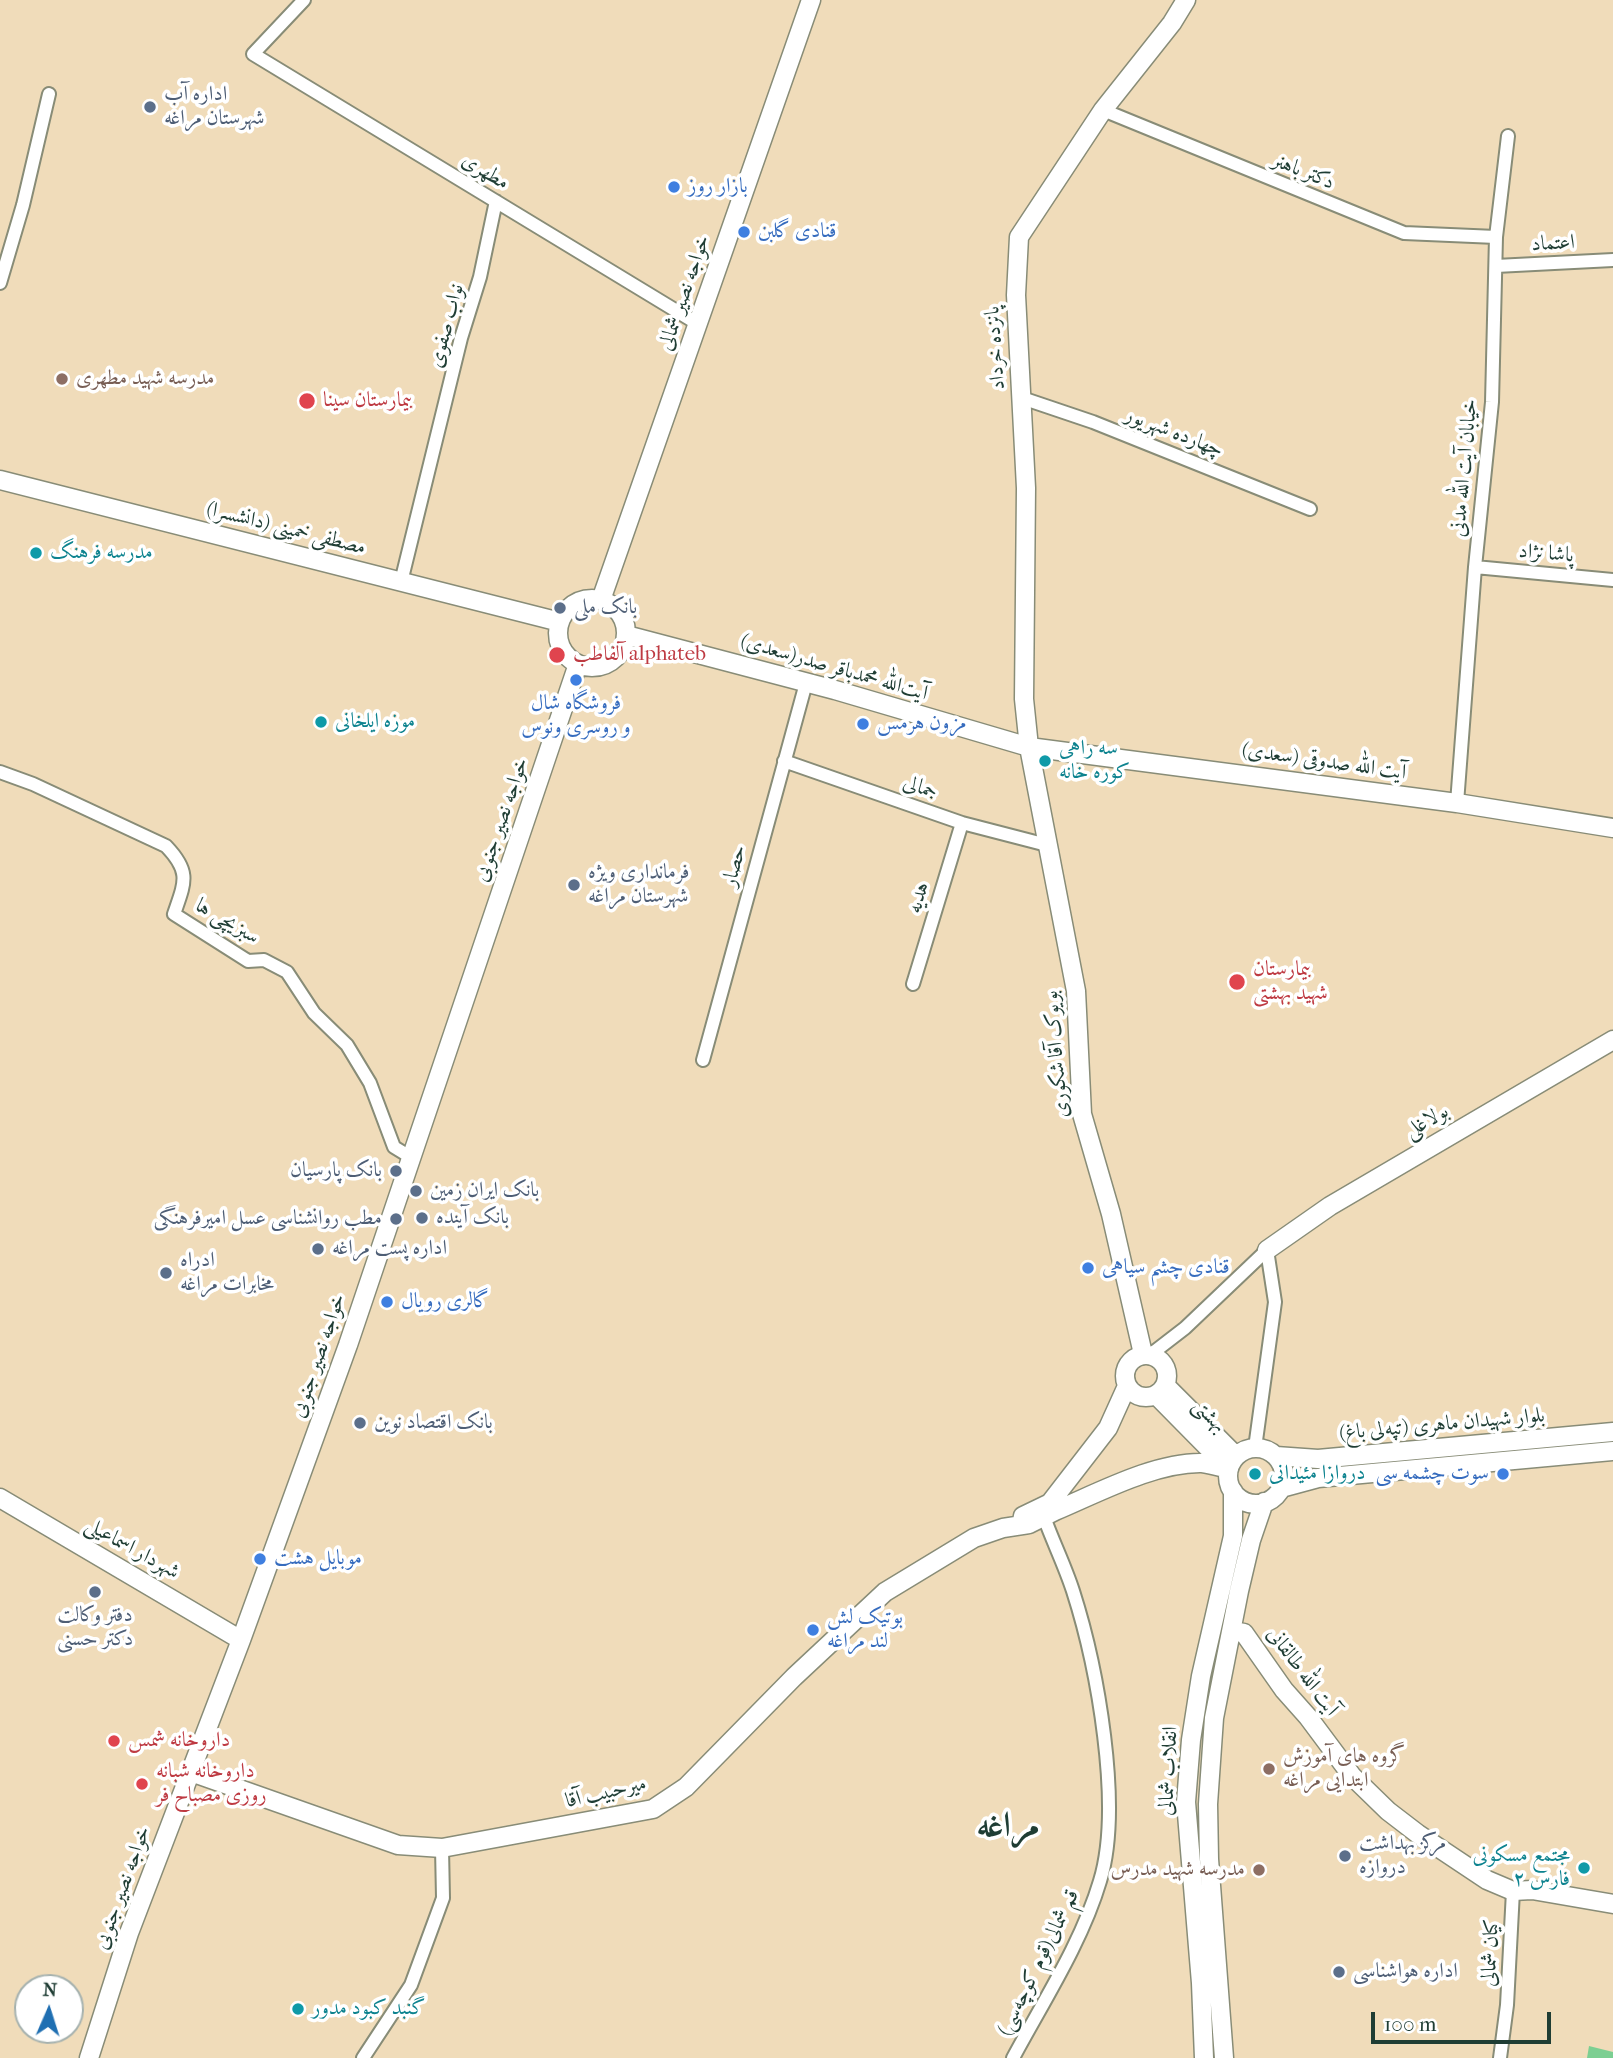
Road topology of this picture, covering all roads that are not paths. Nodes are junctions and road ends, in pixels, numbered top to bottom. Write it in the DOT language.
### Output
graph roads {
  1 [pos="303,0"];
  2 [pos="811,0"];
  3 [pos="1186,0"];
  4 [pos="49,93"];
  5 [pos="1103,110"];
  6 [pos="1508,136"];
  7 [pos="496,201"];
  8 [pos="1496,237"];
  9 [pos="1613,260"];
  10 [pos="1496,266"];
  11 [pos="0,282"];
  12 [pos="698,324"];
  13 [pos="1023,398"];
  14 [pos="0,480"];
  15 [pos="1310,509"];
  16 [pos="1475,567"];
  17 [pos="1613,580"];
  18 [pos="401,582"];
  19 [pos="601,600"];
  20 [pos="560,622"];
  21 [pos="626,635"];
  22 [pos="579,664"];
  23 [pos="806,683"];
  24 [pos="1028,747"];
  25 [pos="783,761"];
  26 [pos="0,772"];
  27 [pos="1457,803"];
  28 [pos="962,823"];
  29 [pos="1613,828"];
  30 [pos="1047,845"];
  31 [pos="913,984"];
  32 [pos="1613,1040"];
  33 [pos="703,1060"];
  34 [pos="412,1158"];
  35 [pos="1267,1250"];
  36 [pos="1147,1354"];
  37 [pos="1127,1385"];
  38 [pos="1160,1390"];
  39 [pos="1613,1432"];
  40 [pos="1255,1448"];
  41 [pos="1613,1451"];
  42 [pos="1276,1456"];
  43 [pos="1233,1463"];
  44 [pos="1281,1488"];
  45 [pos="1233,1491"];
  46 [pos="0,1499"];
  47 [pos="1264,1502"];
  48 [pos="1040,1514"];
  49 [pos="1232,1631"];
  50 [pos="241,1640"];
  51 [pos="191,1772"];
  52 [pos="442,1848"];
  53 [pos="1513,1891"];
  54 [pos="1613,1904"];
  55 [pos="89,2058"];
  56 [pos="363,2058"];
  57 [pos="1013,2058"];
  58 [pos="1204,2058"];
  59 [pos="1224,2058"];
  60 [pos="1500,2058"];
  1 -- 7 [label="street, مطهری"];
  2 -- 12 [label="street, خواجه نصیر شمالی"];
  3 -- 5 [label="street, پانزده خرداد"];
  4 -- 11 [label="street"];
  5 -- 8 [label="street, دکتر باهنر"];
  5 -- 13 [label="street, پانزده خرداد"];
  6 -- 8 [label="street, خیابان آیت الله مدنی"];
  7 -- 12 [label="street, مطهری"];
  7 -- 18 [label="street, نواب صفوی"];
  8 -- 10 [label="street, خیابان آیت الله مدنی"];
  9 -- 10 [label="street, اعتماد"];
  10 -- 16 [label="street, خیابان آیت الله مدنی"];
  12 -- 19 [label="street, خواجه نصیر شمالی"];
  13 -- 15 [label="street, چهارده شهریور"];
  13 -- 24 [label="street, پانزده خرداد"];
  14 -- 18 [label="street, مصطفی خمینی (دانشسرا)"];
  16 -- 17 [label="street, پاشا نژاد"];
  16 -- 27 [label="street, خیابان آیت الله مدنی"];
  18 -- 20 [label="street, مصطفی خمینی (دانشسرا)"];
  19 -- 20 [label="street"];
  19 -- 21 [label="street"];
  20 -- 22 [label="street"];
  21 -- 22 [label="street"];
  21 -- 23 [label="street, آیت‌الله محمدباقر صدر(سعدی)"];
  22 -- 34 [label="street, خواجه نصیر جنوبی"];
  23 -- 24 [label="street, آیت‌الله محمدباقر صدر(سعدی)"];
  23 -- 25 [label="street, حصار"];
  24 -- 27 [label="street, آیت الله صدوقی (سعدی)"];
  24 -- 30 [label="street, بویوک آقا شکوری"];
  25 -- 28 [label="street, جمالی"];
  25 -- 33 [label="street, حصار"];
  26 -- 34 [label="street, سبزیچی ها"];
  27 -- 29 [label="street, آیت الله صدوقی (سعدی)"];
  28 -- 30 [label="street, جمالی"];
  28 -- 31 [label="street, هدیه"];
  30 -- 36 [label="street, بویوک آقا شکوری"];
  32 -- 35 [label="street, بولاغلی"];
  34 -- 50 [label="street, خواجه نصیر جنوبی"];
  35 -- 36 [label="street, بولاغلی"];
  35 -- 40 [label="street"];
  36 -- 37 [label="street"];
  36 -- 38 [label="street"];
  37 -- 38 [label="street"];
  37 -- 48 [label="street"];
  38 -- 43 [label="street, بهشتی"];
  39 -- 42 [label="street, بلوار شهیدان ماهری (تپه‌لی باغ)"];
  40 -- 42 [label="street"];
  40 -- 43 [label="street"];
  41 -- 44 [label="street, بلوار شهیدان ماهری (تپه‌لی باغ)"];
  42 -- 44 [label="street"];
  43 -- 45 [label="street"];
  43 -- 48 [label="street, میرحبیب آقا"];
  44 -- 47 [label="street"];
  45 -- 47 [label="street"];
  45 -- 58 [label="street, انقلاب شمالی"];
  46 -- 50 [label="street, شهردار اسماعیلی"];
  47 -- 49 [label="street, انقلاب شمالی"];
  48 -- 52 [label="street, میرحبیب آقا"];
  48 -- 57 [label="street, قم شمالی(قوم کوچه‌سی)"];
  49 -- 53 [label="street, آیت الله طالقانی"];
  49 -- 59 [label="street, انقلاب شمالی"];
  50 -- 51 [label="street, خواجه نصیر جنوبی"];
  51 -- 52 [label="street, میرحبیب آقا"];
  51 -- 55 [label="street, خواجه نصیر جنوبی"];
  52 -- 56 [label="street"];
  53 -- 54 [label="street, آیت الله طالقانی"];
  53 -- 60 [label="street, کیان شمالی"];
}
